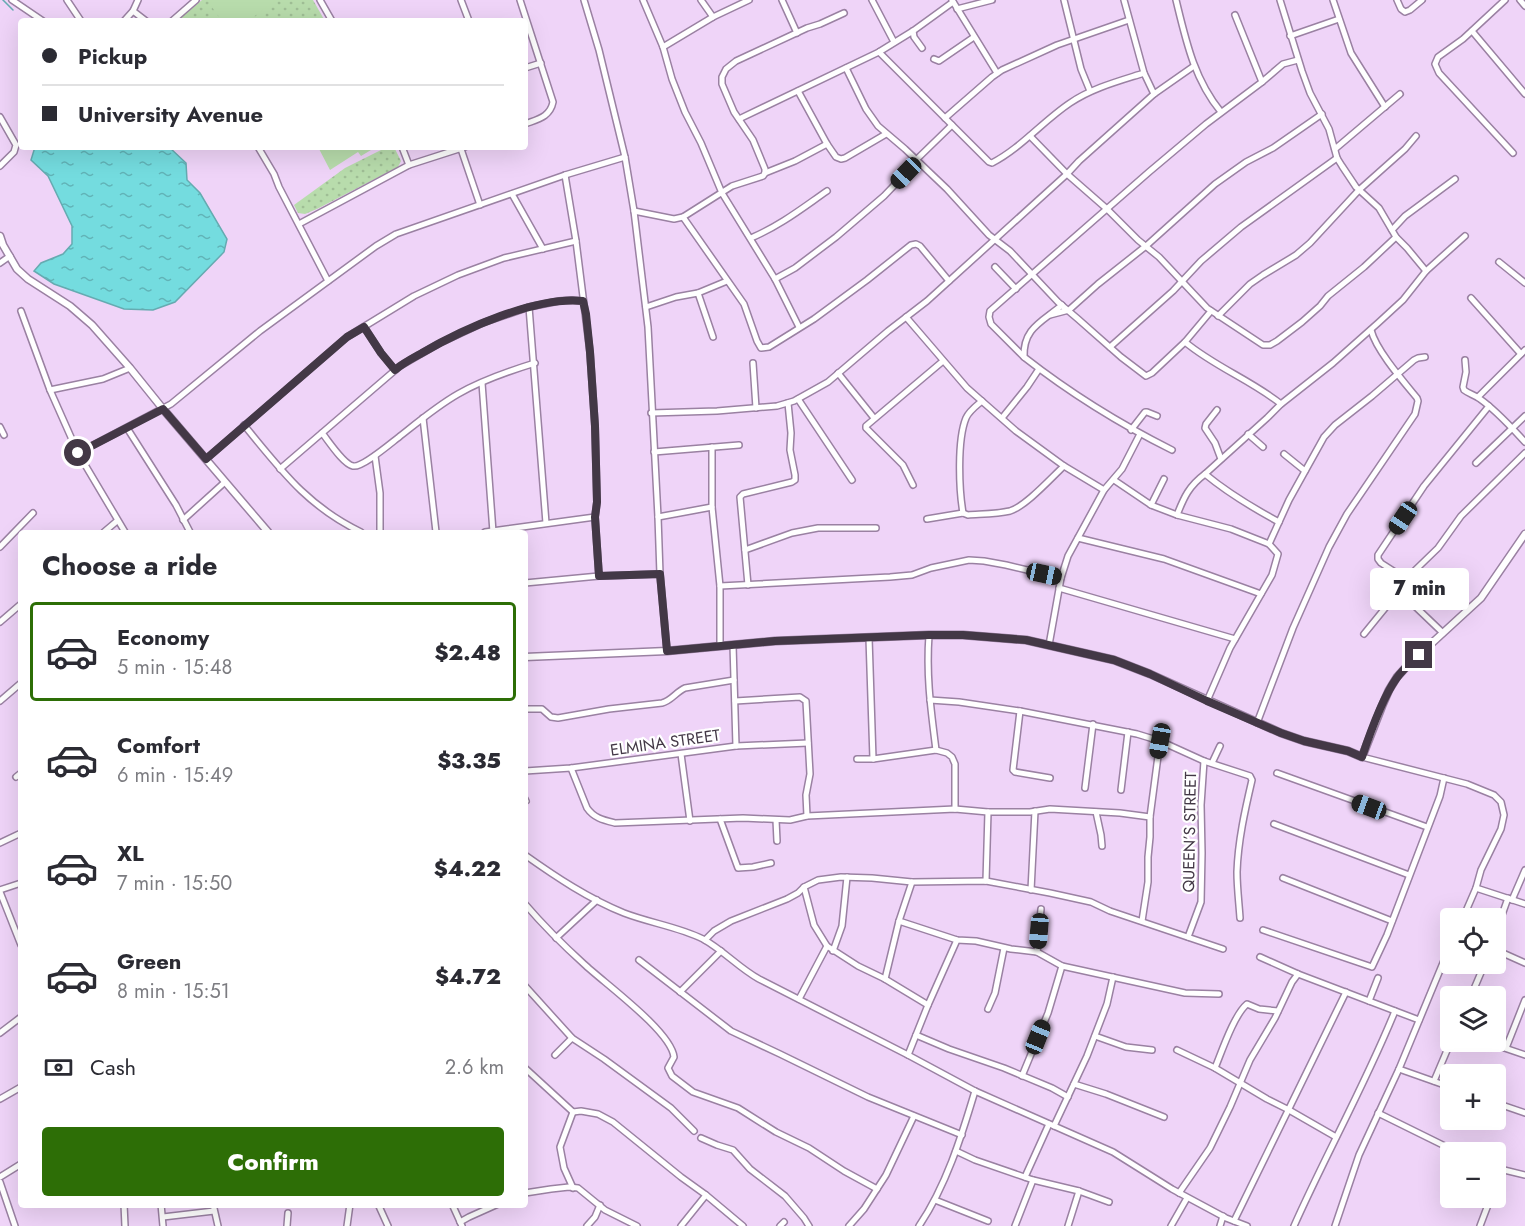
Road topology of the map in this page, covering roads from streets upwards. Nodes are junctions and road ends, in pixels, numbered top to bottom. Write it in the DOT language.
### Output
graph roads {
  1 [pos="67,0"];
  2 [pos="131,0"];
  3 [pos="138,0"];
  4 [pos="196,0"];
  5 [pos="320,0"];
  6 [pos="461,0"];
  7 [pos="520,0"];
  8 [pos="584,0"];
  9 [pos="643,0"];
  10 [pos="701,0"];
  11 [pos="749,0"];
  12 [pos="782,0"];
  13 [pos="872,0"];
  14 [pos="992,0"];
  15 [pos="1064,0"];
  16 [pos="1124,0"];
  17 [pos="1176,0"];
  18 [pos="1280,0"];
  19 [pos="1333,0"];
  20 [pos="1396,0"];
  21 [pos="1422,0"];
  22 [pos="1505,0"];
  23 [pos="1520,0"];
  24 [pos="14,1"];
  25 [pos="952,1"];
  26 [pos="1525,6"];
  27 [pos="134,9"];
  28 [pos="957,9"];
  29 [pos="844,13"];
  30 [pos="1234,15"];
  31 [pos="712,17"];
  32 [pos="39,18"];
  33 [pos="79,18"];
  34 [pos="126,18"];
  35 [pos="143,18"];
  36 [pos="175,18"];
  37 [pos="330,18"];
  38 [pos="468,18"];
  39 [pos="526,18"];
  40 [pos="1339,19"];
  41 [pos="1129,20"];
  42 [pos="528,24"];
  43 [pos="913,31"];
  44 [pos="1472,31"];
  45 [pos="796,33"];
  46 [pos="974,36"];
  47 [pos="1290,36"];
  48 [pos="1073,39"];
  49 [pos="894,42"];
  50 [pos="663,47"];
  51 [pos="922,48"];
  52 [pos="879,52"];
  53 [pos="934,59"];
  54 [pos="1298,60"];
  55 [pos="541,63"];
  56 [pos="1194,66"];
  57 [pos="528,67"];
  58 [pos="846,68"];
  59 [pos="997,73"];
  60 [pos="1144,73"];
  61 [pos="1262,82"];
  62 [pos="798,91"];
  63 [pos="1090,91"];
  64 [pos="1154,94"];
  65 [pos="1400,94"];
  66 [pos="1525,94"];
  67 [pos="1385,107"];
  68 [pos="1221,112"];
  69 [pos="1322,114"];
  70 [pos="0,117"];
  71 [pos="739,118"];
  72 [pos="945,118"];
  73 [pos="528,123"];
  74 [pos="952,125"];
  75 [pos="886,134"];
  76 [pos="1030,136"];
  77 [pos="1416,136"];
  78 [pos="827,144"];
  79 [pos="1335,149"];
  80 [pos="260,150"];
  81 [pos="403,150"];
  82 [pos="457,150"];
  83 [pos="464,150"];
  84 [pos="1513,153"];
  85 [pos="625,157"];
  86 [pos="1337,158"];
  87 [pos="916,160"];
  88 [pos="409,165"];
  89 [pos="0,166"];
  90 [pos="765,173"];
  91 [pos="1067,174"];
  92 [pos="565,175"];
  93 [pos="1455,179"];
  94 [pos="1359,190"];
  95 [pos="827,191"];
  96 [pos="722,193"];
  97 [pos="512,194"];
  98 [pos="480,205"];
  99 [pos="1107,209"];
  100 [pos="633,210"];
  101 [pos="683,217"];
  102 [pos="298,224"];
  103 [pos="1392,230"];
  104 [pos="0,236"];
  105 [pos="1465,236"];
  106 [pos="1396,237"];
  107 [pos="751,238"];
  108 [pos="995,239"];
  109 [pos="576,241"];
  110 [pos="1146,246"];
  111 [pos="543,249"];
  112 [pos="10,256"];
  113 [pos="1499,262"];
  114 [pos="0,264"];
  115 [pos="995,267"];
  116 [pos="1426,271"];
  117 [pos="1033,274"];
  118 [pos="775,279"];
  119 [pos="727,280"];
  120 [pos="949,280"];
  121 [pos="328,281"];
  122 [pos="1182,282"];
  123 [pos="1525,284"];
  124 [pos="1016,289"];
  125 [pos="698,292"];
  126 [pos="1471,298"];
  127 [pos="583,301"];
  128 [pos="1062,305"];
  129 [pos="530,307"];
  130 [pos="645,308"];
  131 [pos="1069,310"];
  132 [pos="21,311"];
  133 [pos="1211,311"];
  134 [pos="1050,315"];
  135 [pos="1218,316"];
  136 [pos="906,317"];
  137 [pos="364,327"];
  138 [pos="798,327"];
  139 [pos="1371,330"];
  140 [pos="713,337"];
  141 [pos="1373,339"];
  142 [pos="1360,340"];
  143 [pos="1185,342"];
  144 [pos="1110,346"];
  145 [pos="1523,352"];
  146 [pos="1024,357"];
  147 [pos="1425,357"];
  148 [pos="1465,360"];
  149 [pos="943,361"];
  150 [pos="535,363"];
  151 [pos="753,363"];
  152 [pos="130,369"];
  153 [pos="1040,369"];
  154 [pos="395,370"];
  155 [pos="838,373"];
  156 [pos="1397,374"];
  157 [pos="482,383"];
  158 [pos="50,390"];
  159 [pos="1478,397"];
  160 [pos="798,399"];
  161 [pos="982,401"];
  162 [pos="788,403"];
  163 [pos="1281,404"];
  164 [pos="1489,406"];
  165 [pos="756,408"];
  166 [pos="163,409"];
  167 [pos="1217,410"];
  168 [pos="651,413"];
  169 [pos="1157,416"];
  170 [pos="1525,416"];
  171 [pos="423,418"];
  172 [pos="874,418"];
  173 [pos="1002,418"];
  174 [pos="244,425"];
  175 [pos="0,428"];
  176 [pos="127,428"];
  177 [pos="1512,428"];
  178 [pos="1131,430"];
  179 [pos="322,433"];
  180 [pos="1140,434"];
  181 [pos="1248,434"];
  182 [pos="4,435"];
  183 [pos="1525,442"];
  184 [pos="739,445"];
  185 [pos="712,447"];
  186 [pos="1263,447"];
  187 [pos="1172,450"];
  188 [pos="654,452"];
  189 [pos="78,453"];
  190 [pos="1525,453"];
  191 [pos="1284,454"];
  192 [pos="375,456"];
  193 [pos="206,459"];
  194 [pos="1221,459"];
  195 [pos="1476,463"];
  196 [pos="1064,466"];
  197 [pos="280,468"];
  198 [pos="1305,471"];
  199 [pos="1205,474"];
  200 [pos="1164,479"];
  201 [pos="852,480"];
  202 [pos="1114,480"];
  203 [pos="225,482"];
  204 [pos="913,484"];
  205 [pos="1104,490"];
  206 [pos="1151,505"];
  207 [pos="712,507"];
  208 [pos="33,513"];
  209 [pos="963,513"];
  210 [pos="1177,514"];
  211 [pos="595,517"];
  212 [pos="658,517"];
  213 [pos="927,519"];
  214 [pos="183,520"];
  215 [pos="117,521"];
  216 [pos="1279,522"];
  217 [pos="546,523"];
  218 [pos="876,528"];
  219 [pos="106,530"];
  220 [pos="124,530"];
  221 [pos="189,530"];
  222 [pos="266,530"];
  223 [pos="357,530"];
  224 [pos="380,530"];
  225 [pos="436,530"];
  226 [pos="493,530"];
  227 [pos="505,530"];
  228 [pos="1525,534"];
  229 [pos="1078,538"];
  230 [pos="1,544"];
  231 [pos="1269,544"];
  232 [pos="745,550"];
  233 [pos="660,574"];
  234 [pos="599,576"];
  235 [pos="1061,578"];
  236 [pos="1406,579"];
  237 [pos="528,583"];
  238 [pos="747,585"];
  239 [pos="720,586"];
  240 [pos="1059,588"];
  241 [pos="1400,591"];
  242 [pos="1261,594"];
  243 [pos="18,607"];
  244 [pos="0,622"];
  245 [pos="1443,633"];
  246 [pos="1364,634"];
  247 [pos="929,635"];
  248 [pos="869,638"];
  249 [pos="1235,639"];
  250 [pos="733,645"];
  251 [pos="1049,645"];
  252 [pos="720,646"];
  253 [pos="667,651"];
  254 [pos="528,657"];
  255 [pos="734,680"];
  256 [pos="18,686"];
  257 [pos="930,700"];
  258 [pos="0,701"];
  259 [pos="735,701"];
  260 [pos="1207,701"];
  261 [pos="528,709"];
  262 [pos="1020,711"];
  263 [pos="1257,723"];
  264 [pos="1093,724"];
  265 [pos="1128,732"];
  266 [pos="1160,741"];
  267 [pos="808,743"];
  268 [pos="736,746"];
  269 [pos="1220,746"];
  270 [pos="936,750"];
  271 [pos="681,754"];
  272 [pos="1362,757"];
  273 [pos="857,759"];
  274 [pos="873,759"];
  275 [pos="1204,761"];
  276 [pos="1212,763"];
  277 [pos="571,768"];
  278 [pos="528,771"];
  279 [pos="1277,773"];
  280 [pos="1050,778"];
  281 [pos="1444,778"];
  282 [pos="1085,788"];
  283 [pos="1121,790"];
  284 [pos="955,808"];
  285 [pos="1035,811"];
  286 [pos="988,812"];
  287 [pos="1096,812"];
  288 [pos="807,816"];
  289 [pos="1150,817"];
  290 [pos="720,819"];
  291 [pos="776,820"];
  292 [pos="690,821"];
  293 [pos="1274,824"];
  294 [pos="1427,827"];
  295 [pos="18,834"];
  296 [pos="777,841"];
  297 [pos="0,843"];
  298 [pos="1102,846"];
  299 [pos="528,857"];
  300 [pos="771,863"];
  301 [pos="1525,870"];
  302 [pos="1409,875"];
  303 [pos="847,877"];
  304 [pos="1283,878"];
  305 [pos="986,881"];
  306 [pos="912,882"];
  307 [pos="18,884"];
  308 [pos="804,887"];
  309 [pos="1476,888"];
  310 [pos="1031,890"];
  311 [pos="0,891"];
  312 [pos="1510,899"];
  313 [pos="597,900"];
  314 [pos="1525,904"];
  315 [pos="528,907"];
  316 [pos="1467,908"];
  317 [pos="1506,908"];
  318 [pos="1041,909"];
  319 [pos="1240,918"];
  320 [pos="899,921"];
  321 [pos="1142,921"];
  322 [pos="1392,921"];
  323 [pos="1263,930"];
  324 [pos="1188,936"];
  325 [pos="18,937"];
  326 [pos="556,938"];
  327 [pos="705,940"];
  328 [pos="957,940"];
  329 [pos="827,946"];
  330 [pos="1004,948"];
  331 [pos="1223,949"];
  332 [pos="721,951"];
  333 [pos="832,951"];
  334 [pos="1037,952"];
  335 [pos="1506,955"];
  336 [pos="1260,957"];
  337 [pos="639,960"];
  338 [pos="1525,963"];
  339 [pos="1062,966"];
  340 [pos="1440,970"];
  341 [pos="1298,974"];
  342 [pos="1113,976"];
  343 [pos="1377,978"];
  344 [pos="885,979"];
  345 [pos="528,989"];
  346 [pos="680,992"];
  347 [pos="1346,992"];
  348 [pos="1219,994"];
  349 [pos="799,999"];
  350 [pos="1525,1000"];
  351 [pos="1369,1001"];
  352 [pos="928,1005"];
  353 [pos="988,1009"];
  354 [pos="1278,1011"];
  355 [pos="1395,1011"];
  356 [pos="18,1020"];
  357 [pos="1419,1020"];
  358 [pos="0,1033"];
  359 [pos="916,1035"];
  360 [pos="1095,1036"];
  361 [pos="572,1038"];
  362 [pos="1506,1048"];
  363 [pos="1152,1050"];
  364 [pos="1178,1050"];
  365 [pos="1446,1052"];
  366 [pos="555,1055"];
  367 [pos="908,1055"];
  368 [pos="1525,1055"];
  369 [pos="1215,1068"];
  370 [pos="1399,1070"];
  371 [pos="528,1071"];
  372 [pos="1022,1076"];
  373 [pos="1434,1081"];
  374 [pos="1239,1083"];
  375 [pos="1440,1083"];
  376 [pos="1074,1084"];
  377 [pos="18,1089"];
  378 [pos="975,1091"];
  379 [pos="1068,1097"];
  380 [pos="0,1099"];
  381 [pos="1506,1106"];
  382 [pos="1289,1110"];
  383 [pos="573,1112"];
  384 [pos="1378,1113"];
  385 [pos="1525,1113"];
  386 [pos="914,1116"];
  387 [pos="1164,1117"];
  388 [pos="1052,1125"];
  389 [pos="694,1131"];
  390 [pos="962,1135"];
  391 [pos="1335,1137"];
  392 [pos="701,1138"];
  393 [pos="1440,1144"];
  394 [pos="956,1151"];
  395 [pos="18,1166"];
  396 [pos="1506,1170"];
  397 [pos="1525,1175"];
  398 [pos="0,1177"];
  399 [pos="1025,1177"];
  400 [pos="1033,1180"];
  401 [pos="0,1182"];
  402 [pos="573,1188"];
  403 [pos="877,1189"];
  404 [pos="1079,1191"];
  405 [pos="528,1192"];
  406 [pos="1179,1193"];
  407 [pos="706,1195"];
  408 [pos="1187,1198"];
  409 [pos="935,1200"];
  410 [pos="1109,1202"];
  411 [pos="600,1205"];
  412 [pos="124,1208"];
  413 [pos="162,1208"];
  414 [pos="214,1208"];
  415 [pos="349,1208"];
  416 [pos="380,1208"];
  417 [pos="454,1208"];
  418 [pos="489,1208"];
  419 [pos="1487,1208"];
  420 [pos="288,1213"];
  421 [pos="1223,1216"];
  422 [pos="163,1217"];
  423 [pos="988,1221"];
  424 [pos="1233,1221"];
  425 [pos="461,1224"];
  426 [pos="15,1226"];
  427 [pos="125,1226"];
  428 [pos="163,1226"];
  429 [pos="218,1226"];
  430 [pos="287,1226"];
  431 [pos="347,1226"];
  432 [pos="388,1226"];
  433 [pos="587,1226"];
  434 [pos="637,1226"];
  435 [pos="681,1226"];
  436 [pos="743,1226"];
  437 [pos="809,1226"];
  438 [pos="849,1226"];
  439 [pos="919,1226"];
  440 [pos="1015,1226"];
  441 [pos="1068,1226"];
  442 [pos="1171,1226"];
  443 [pos="1220,1226"];
  444 [pos="1247,1226"];
  445 [pos="1294,1226"];
  446 [pos="1335,1226"];
  447 [pos="1480,1226"];
  1 -- 33 [label="street"];
  2 -- 27 [label="street"];
  3 -- 27 [label="street"];
  4 -- 36 [label="street"];
  5 -- 37 [label="street"];
  6 -- 38 [label="street"];
  7 -- 39 [label="street"];
  8 -- 85 [label="street"];
  9 -- 50 [label="street"];
  10 -- 31 [label="street"];
  11 -- 31 [label="street"];
  12 -- 45 [label="street"];
  13 -- 49 [label="street"];
  14 -- 28 [label="street"];
  15 -- 48 [label="street"];
  16 -- 41 [label="street"];
  17 -- 56 [label="street"];
  18 -- 47 [label="street"];
  19 -- 40 [label="street"];
  20 -- 21 [label="street"];
  22 -- 44 [label="street"];
  23 -- 26 [label="street"];
  24 -- 32 [label="street"];
  25 -- 28 [label="street"];
  25 -- 43 [label="street"];
  27 -- 34 [label="street"];
  27 -- 35 [label="street"];
  28 -- 46 [label="street"];
  29 -- 45 [label="street"];
  30 -- 61 [label="street"];
  31 -- 50 [label="street"];
  40 -- 47 [label="street"];
  40 -- 67 [label="street"];
  41 -- 48 [label="street"];
  41 -- 60 [label="street"];
  42 -- 55 [label="street"];
  43 -- 49 [label="street"];
  43 -- 51 [label="street"];
  44 -- 66 [label="street"];
  44 -- 84 [label="street"];
  45 -- 71 [label="street"];
  46 -- 53 [label="street"];
  46 -- 59 [label="street"];
  47 -- 54 [label="street"];
  48 -- 59 [label="street"];
  48 -- 63 [label="street"];
  49 -- 52 [label="street"];
  50 -- 96 [label="street"];
  52 -- 58 [label="street"];
  52 -- 72 [label="street"];
  54 -- 61 [label="street"];
  54 -- 69 [label="street"];
  55 -- 57 [label="street"];
  55 -- 73 [label="street"];
  56 -- 64 [label="street"];
  56 -- 68 [label="street"];
  58 -- 62 [label="street"];
  58 -- 75 [label="street"];
  59 -- 72 [label="street"];
  60 -- 63 [label="street"];
  60 -- 64 [label="street"];
  61 -- 68 [label="street"];
  62 -- 71 [label="street"];
  62 -- 78 [label="street"];
  63 -- 76 [label="street"];
  64 -- 91 [label="street"];
  65 -- 67 [label="street"];
  67 -- 79 [label="street"];
  68 -- 99 [label="street"];
  69 -- 79 [label="street"];
  69 -- 110 [label="street"];
  70 -- 89 [label="street"];
  71 -- 90 [label="street"];
  72 -- 74 [label="street"];
  74 -- 76 [label="street"];
  74 -- 87 [label="street"];
  75 -- 78 [label="street"];
  75 -- 87 [label="street"];
  76 -- 91 [label="street"];
  77 -- 94 [label="street"];
  78 -- 90 [label="street"];
  79 -- 86 [label="street"];
  80 -- 102 [label="street"];
  81 -- 88 [label="street"];
  82 -- 88 [label="street"];
  83 -- 98 [label="street"];
  85 -- 92 [label="street"];
  85 -- 100 [label="street"];
  86 -- 94 [label="street"];
  86 -- 122 [label="street"];
  87 -- 108 [label="street"];
  87 -- 118 [label="street"];
  88 -- 102 [label="street"];
  90 -- 96 [label="street"];
  91 -- 99 [label="street"];
  91 -- 108 [label="street"];
  92 -- 97 [label="street"];
  92 -- 109 [label="street"];
  93 -- 103 [label="street"];
  94 -- 103 [label="street"];
  94 -- 135 [label="street"];
  95 -- 107 [label="street"];
  96 -- 101 [label="street"];
  96 -- 107 [label="street"];
  97 -- 98 [label="street"];
  97 -- 111 [label="street"];
  98 -- 121 [label="street"];
  99 -- 110 [label="street"];
  99 -- 117 [label="street"];
  100 -- 101 [label="street"];
  100 -- 130 [label="street"];
  101 -- 119 [label="street"];
  102 -- 121 [label="street"];
  103 -- 106 [label="street"];
  104 -- 112 [label="street"];
  105 -- 116 [label="street"];
  106 -- 116 [label="street"];
  106 -- 135 [label="street"];
  107 -- 118 [label="street"];
  108 -- 117 [label="street"];
  108 -- 120 [label="street"];
  109 -- 111 [label="street"];
  109 -- 127 [label="street"];
  110 -- 122 [label="street"];
  110 -- 131 [label="street"];
  111 -- 137 [label="street"];
  112 -- 114 [label="street"];
  112 -- 152 [label="street"];
  113 -- 123 [label="street"];
  115 -- 124 [label="street"];
  116 -- 139 [label="street"];
  117 -- 124 [label="street"];
  117 -- 128 [label="street"];
  118 -- 138 [label="street"];
  119 -- 125 [label="street"];
  119 -- 138 [label="street"];
  120 -- 136 [label="street"];
  120 -- 138 [label="street"];
  121 -- 166 [label="street"];
  122 -- 133 [label="street"];
  122 -- 144 [label="street"];
  124 -- 146 [label="street"];
  125 -- 130 [label="street"];
  125 -- 140 [label="street"];
  126 -- 145 [label="street"];
  127 -- 129 [label="street"];
  127 -- 211 [label="street"];
  128 -- 131 [label="street"];
  128 -- 134 [label="street"];
  129 -- 150 [label="street"];
  129 -- 154 [label="street"];
  130 -- 168 [label="street"];
  131 -- 134 [label="street"];
  131 -- 144 [label="street"];
  132 -- 158 [label="street"];
  133 -- 135 [label="street"];
  133 -- 143 [label="street"];
  134 -- 146 [label="street"];
  136 -- 149 [label="street"];
  136 -- 155 [label="street"];
  137 -- 154 [label="street"];
  137 -- 174 [label="street"];
  139 -- 141 [label="street"];
  139 -- 142 [label="street"];
  141 -- 142 [label="street"];
  141 -- 156 [label="street"];
  142 -- 163 [label="street"];
  143 -- 144 [label="street"];
  143 -- 163 [label="street"];
  145 -- 159 [label="street"];
  146 -- 153 [label="street"];
  147 -- 156 [label="street"];
  148 -- 159 [label="street"];
  149 -- 161 [label="street"];
  149 -- 172 [label="street"];
  150 -- 157 [label="street"];
  150 -- 217 [label="street"];
  151 -- 165 [label="street"];
  152 -- 158 [label="street"];
  152 -- 166 [label="street"];
  153 -- 173 [label="street"];
  153 -- 178 [label="street"];
  154 -- 179 [label="street"];
  155 -- 160 [label="street"];
  155 -- 172 [label="street"];
  156 -- 198 [label="street"];
  156 -- 263 [label="street"];
  157 -- 171 [label="street"];
  157 -- 226 [label="street"];
  158 -- 189 [label="street"];
  159 -- 164 [label="street"];
  160 -- 162 [label="street"];
  160 -- 201 [label="street"];
  161 -- 173 [label="street"];
  161 -- 209 [label="street"];
  162 -- 165 [label="street"];
  162 -- 232 [label="street"];
  163 -- 181 [label="street"];
  164 -- 177 [label="street"];
  164 -- 236 [label="street"];
  165 -- 168 [label="street"];
  166 -- 176 [label="street"];
  166 -- 193 [label="street"];
  167 -- 194 [label="street"];
  168 -- 188 [label="street"];
  169 -- 178 [label="street"];
  170 -- 177 [label="street"];
  171 -- 192 [label="street"];
  171 -- 225 [label="street"];
  172 -- 204 [label="street"];
  173 -- 196 [label="street"];
  174 -- 193 [label="street"];
  174 -- 197 [label="street"];
  175 -- 182 [label="street"];
  176 -- 189 [label="street"];
  176 -- 214 [label="street"];
  177 -- 183 [label="street"];
  177 -- 195 [label="street"];
  178 -- 180 [label="street"];
  179 -- 192 [label="street"];
  179 -- 197 [label="street"];
  180 -- 187 [label="street"];
  180 -- 202 [label="street"];
  181 -- 186 [label="street"];
  181 -- 194 [label="street"];
  184 -- 185 [label="street"];
  185 -- 188 [label="street"];
  185 -- 207 [label="street"];
  188 -- 212 [label="street"];
  189 -- 215 [label="street"];
  190 -- 236 [label="street"];
  191 -- 198 [label="street"];
  192 -- 224 [label="street"];
  193 -- 203 [label="street"];
  194 -- 199 [label="street"];
  196 -- 205 [label="street"];
  196 -- 209 [label="street"];
  197 -- 223 [label="street"];
  198 -- 216 [label="street"];
  199 -- 210 [label="street"];
  199 -- 216 [label="street"];
  200 -- 206 [label="street"];
  202 -- 205 [label="street"];
  202 -- 206 [label="street"];
  203 -- 214 [label="street"];
  203 -- 222 [label="street"];
  205 -- 229 [label="street"];
  206 -- 210 [label="street"];
  207 -- 212 [label="street"];
  207 -- 239 [label="street"];
  208 -- 230 [label="street"];
  209 -- 213 [label="street"];
  210 -- 231 [label="street"];
  211 -- 217 [label="street"];
  211 -- 234 [label="street"];
  212 -- 233 [label="street"];
  214 -- 221 [label="street"];
  215 -- 219 [label="street"];
  215 -- 220 [label="street"];
  216 -- 231 [label="street"];
  217 -- 227 [label="street"];
  218 -- 232 [label="street"];
  228 -- 245 [label="street"];
  229 -- 235 [label="street"];
  229 -- 242 [label="street"];
  231 -- 242 [label="street"];
  232 -- 238 [label="street"];
  233 -- 234 [label="street"];
  233 -- 253 [label="street"];
  234 -- 237 [label="street"];
  235 -- 238 [label="street"];
  235 -- 240 [label="street"];
  236 -- 241 [label="street"];
  238 -- 239 [label="street"];
  239 -- 252 [label="street"];
  240 -- 249 [label="street"];
  240 -- 251 [label="street"];
  241 -- 245 [label="street"];
  241 -- 246 [label="street"];
  242 -- 249 [label="street"];
  243 -- 244 [label="street"];
  245 -- 272 [label="street"];
  247 -- 248 [label="street"];
  247 -- 251 [label="street"];
  247 -- 257 [label="street"];
  248 -- 250 [label="street"];
  248 -- 274 [label="street"];
  249 -- 260 [label="street"];
  250 -- 252 [label="street"];
  250 -- 255 [label="street"];
  251 -- 260 [label="street"];
  252 -- 253 [label="street"];
  253 -- 254 [label="street"];
  255 -- 259 [label="street"];
  255 -- 261 [label="street"];
  256 -- 258 [label="street"];
  257 -- 262 [label="street"];
  257 -- 270 [label="street"];
  259 -- 267 [label="street"];
  259 -- 268 [label="street"];
  260 -- 263 [label="street"];
  262 -- 264 [label="street"];
  262 -- 280 [label="street"];
  263 -- 272 [label="street"];
  264 -- 265 [label="street"];
  264 -- 282 [label="street"];
  265 -- 266 [label="street"];
  265 -- 283 [label="street"];
  266 -- 275 [label="street"];
  266 -- 289 [label="street"];
  267 -- 268 [label="street, ELMINA STREET"];
  267 -- 288 [label="street"];
  268 -- 271 [label="street, ELMINA STREET"];
  269 -- 276 [label="street"];
  270 -- 274 [label="street"];
  270 -- 284 [label="street"];
  271 -- 277 [label="street, ELMINA STREET"];
  271 -- 292 [label="street"];
  272 -- 281 [label="street"];
  273 -- 274 [label="street"];
  275 -- 276 [label="street"];
  275 -- 324 [label="street, QUEEN’S STREET"];
  276 -- 319 [label="street"];
  277 -- 278 [label="street, ELMINA STREET"];
  277 -- 292 [label="street"];
  279 -- 294 [label="street"];
  281 -- 294 [label="street"];
  281 -- 309 [label="street"];
  284 -- 286 [label="street"];
  284 -- 288 [label="street"];
  285 -- 286 [label="street"];
  285 -- 287 [label="street"];
  285 -- 310 [label="street"];
  286 -- 305 [label="street"];
  287 -- 289 [label="street"];
  287 -- 298 [label="street"];
  288 -- 291 [label="street"];
  289 -- 321 [label="street"];
  290 -- 291 [label="street"];
  290 -- 292 [label="street"];
  290 -- 300 [label="street"];
  291 -- 296 [label="street"];
  293 -- 302 [label="street"];
  294 -- 302 [label="street"];
  295 -- 297 [label="street"];
  299 -- 313 [label="street"];
  301 -- 312 [label="street"];
  302 -- 322 [label="street"];
  303 -- 306 [label="street"];
  303 -- 308 [label="street"];
  303 -- 333 [label="street"];
  304 -- 322 [label="street"];
  305 -- 306 [label="street"];
  305 -- 310 [label="street"];
  306 -- 320 [label="street"];
  307 -- 311 [label="street"];
  308 -- 327 [label="street"];
  308 -- 329 [label="street"];
  309 -- 312 [label="street"];
  309 -- 316 [label="street"];
  310 -- 321 [label="street"];
  311 -- 325 [label="street"];
  312 -- 314 [label="street"];
  312 -- 317 [label="street"];
  313 -- 326 [label="street"];
  313 -- 327 [label="street"];
  315 -- 326 [label="street"];
  318 -- 334 [label="street"];
  320 -- 328 [label="street"];
  320 -- 344 [label="street"];
  321 -- 324 [label="street"];
  322 -- 323 [label="street"];
  324 -- 331 [label="street"];
  326 -- 403 [label="street"];
  327 -- 332 [label="street"];
  328 -- 330 [label="street"];
  328 -- 352 [label="street"];
  329 -- 333 [label="street"];
  329 -- 349 [label="street"];
  330 -- 334 [label="street"];
  330 -- 353 [label="street"];
  332 -- 346 [label="street"];
  332 -- 349 [label="street"];
  333 -- 344 [label="street"];
  334 -- 339 [label="street"];
  335 -- 338 [label="street"];
  336 -- 341 [label="street"];
  337 -- 346 [label="street"];
  339 -- 342 [label="street"];
  339 -- 372 [label="street"];
  340 -- 357 [label="street"];
  341 -- 347 [label="street"];
  341 -- 354 [label="street"];
  342 -- 348 [label="street"];
  342 -- 360 [label="street"];
  343 -- 351 [label="street"];
  344 -- 352 [label="street"];
  345 -- 361 [label="street"];
  346 -- 386 [label="street"];
  347 -- 351 [label="street"];
  347 -- 382 [label="street"];
  349 -- 367 [label="street"];
  350 -- 362 [label="street"];
  351 -- 355 [label="street"];
  352 -- 359 [label="street"];
  354 -- 369 [label="street"];
  354 -- 374 [label="street"];
  355 -- 357 [label="street"];
  355 -- 391 [label="street"];
  356 -- 358 [label="street"];
  357 -- 370 [label="street"];
  359 -- 367 [label="street"];
  359 -- 372 [label="street"];
  360 -- 363 [label="street"];
  360 -- 376 [label="street"];
  361 -- 366 [label="street"];
  361 -- 389 [label="street"];
  362 -- 368 [label="street"];
  364 -- 369 [label="street"];
  365 -- 373 [label="street"];
  367 -- 378 [label="street"];
  369 -- 374 [label="street"];
  370 -- 373 [label="street"];
  370 -- 384 [label="street"];
  371 -- 383 [label="street"];
  372 -- 379 [label="street"];
  373 -- 375 [label="street"];
  374 -- 382 [label="street"];
  374 -- 406 [label="street"];
  376 -- 379 [label="street"];
  376 -- 387 [label="street"];
  377 -- 380 [label="street"];
  378 -- 388 [label="street"];
  378 -- 390 [label="street"];
  379 -- 388 [label="street"];
  381 -- 385 [label="street"];
  382 -- 391 [label="street"];
  382 -- 424 [label="street"];
  383 -- 402 [label="street"];
  383 -- 407 [label="street"];
  384 -- 393 [label="street"];
  384 -- 446 [label="street"];
  386 -- 390 [label="street"];
  386 -- 403 [label="street"];
  388 -- 399 [label="street"];
  388 -- 406 [label="street"];
  390 -- 394 [label="street"];
  391 -- 445 [label="street"];
  392 -- 437 [label="street"];
  394 -- 399 [label="street"];
  394 -- 409 [label="street"];
  395 -- 398 [label="street"];
  396 -- 397 [label="street"];
  399 -- 400 [label="street"];
  400 -- 404 [label="street"];
  400 -- 440 [label="street"];
  401 -- 426 [label="street"];
  402 -- 405 [label="street"];
  402 -- 411 [label="street"];
  403 -- 438 [label="street"];
  404 -- 410 [label="street"];
  404 -- 441 [label="street"];
  406 -- 408 [label="street"];
  407 -- 435 [label="street"];
  407 -- 436 [label="street"];
  408 -- 421 [label="street"];
  408 -- 442 [label="street"];
  409 -- 423 [label="street"];
  409 -- 439 [label="street"];
  411 -- 433 [label="street"];
  411 -- 434 [label="street"];
  412 -- 427 [label="street"];
  413 -- 422 [label="street"];
  414 -- 422 [label="street"];
  414 -- 429 [label="street"];
  415 -- 431 [label="street"];
  416 -- 432 [label="street"];
  417 -- 425 [label="street"];
  418 -- 425 [label="street"];
  419 -- 447 [label="street"];
  420 -- 430 [label="street"];
  421 -- 424 [label="street"];
  421 -- 443 [label="street"];
  422 -- 428 [label="street"];
  424 -- 444 [label="street"];
}
